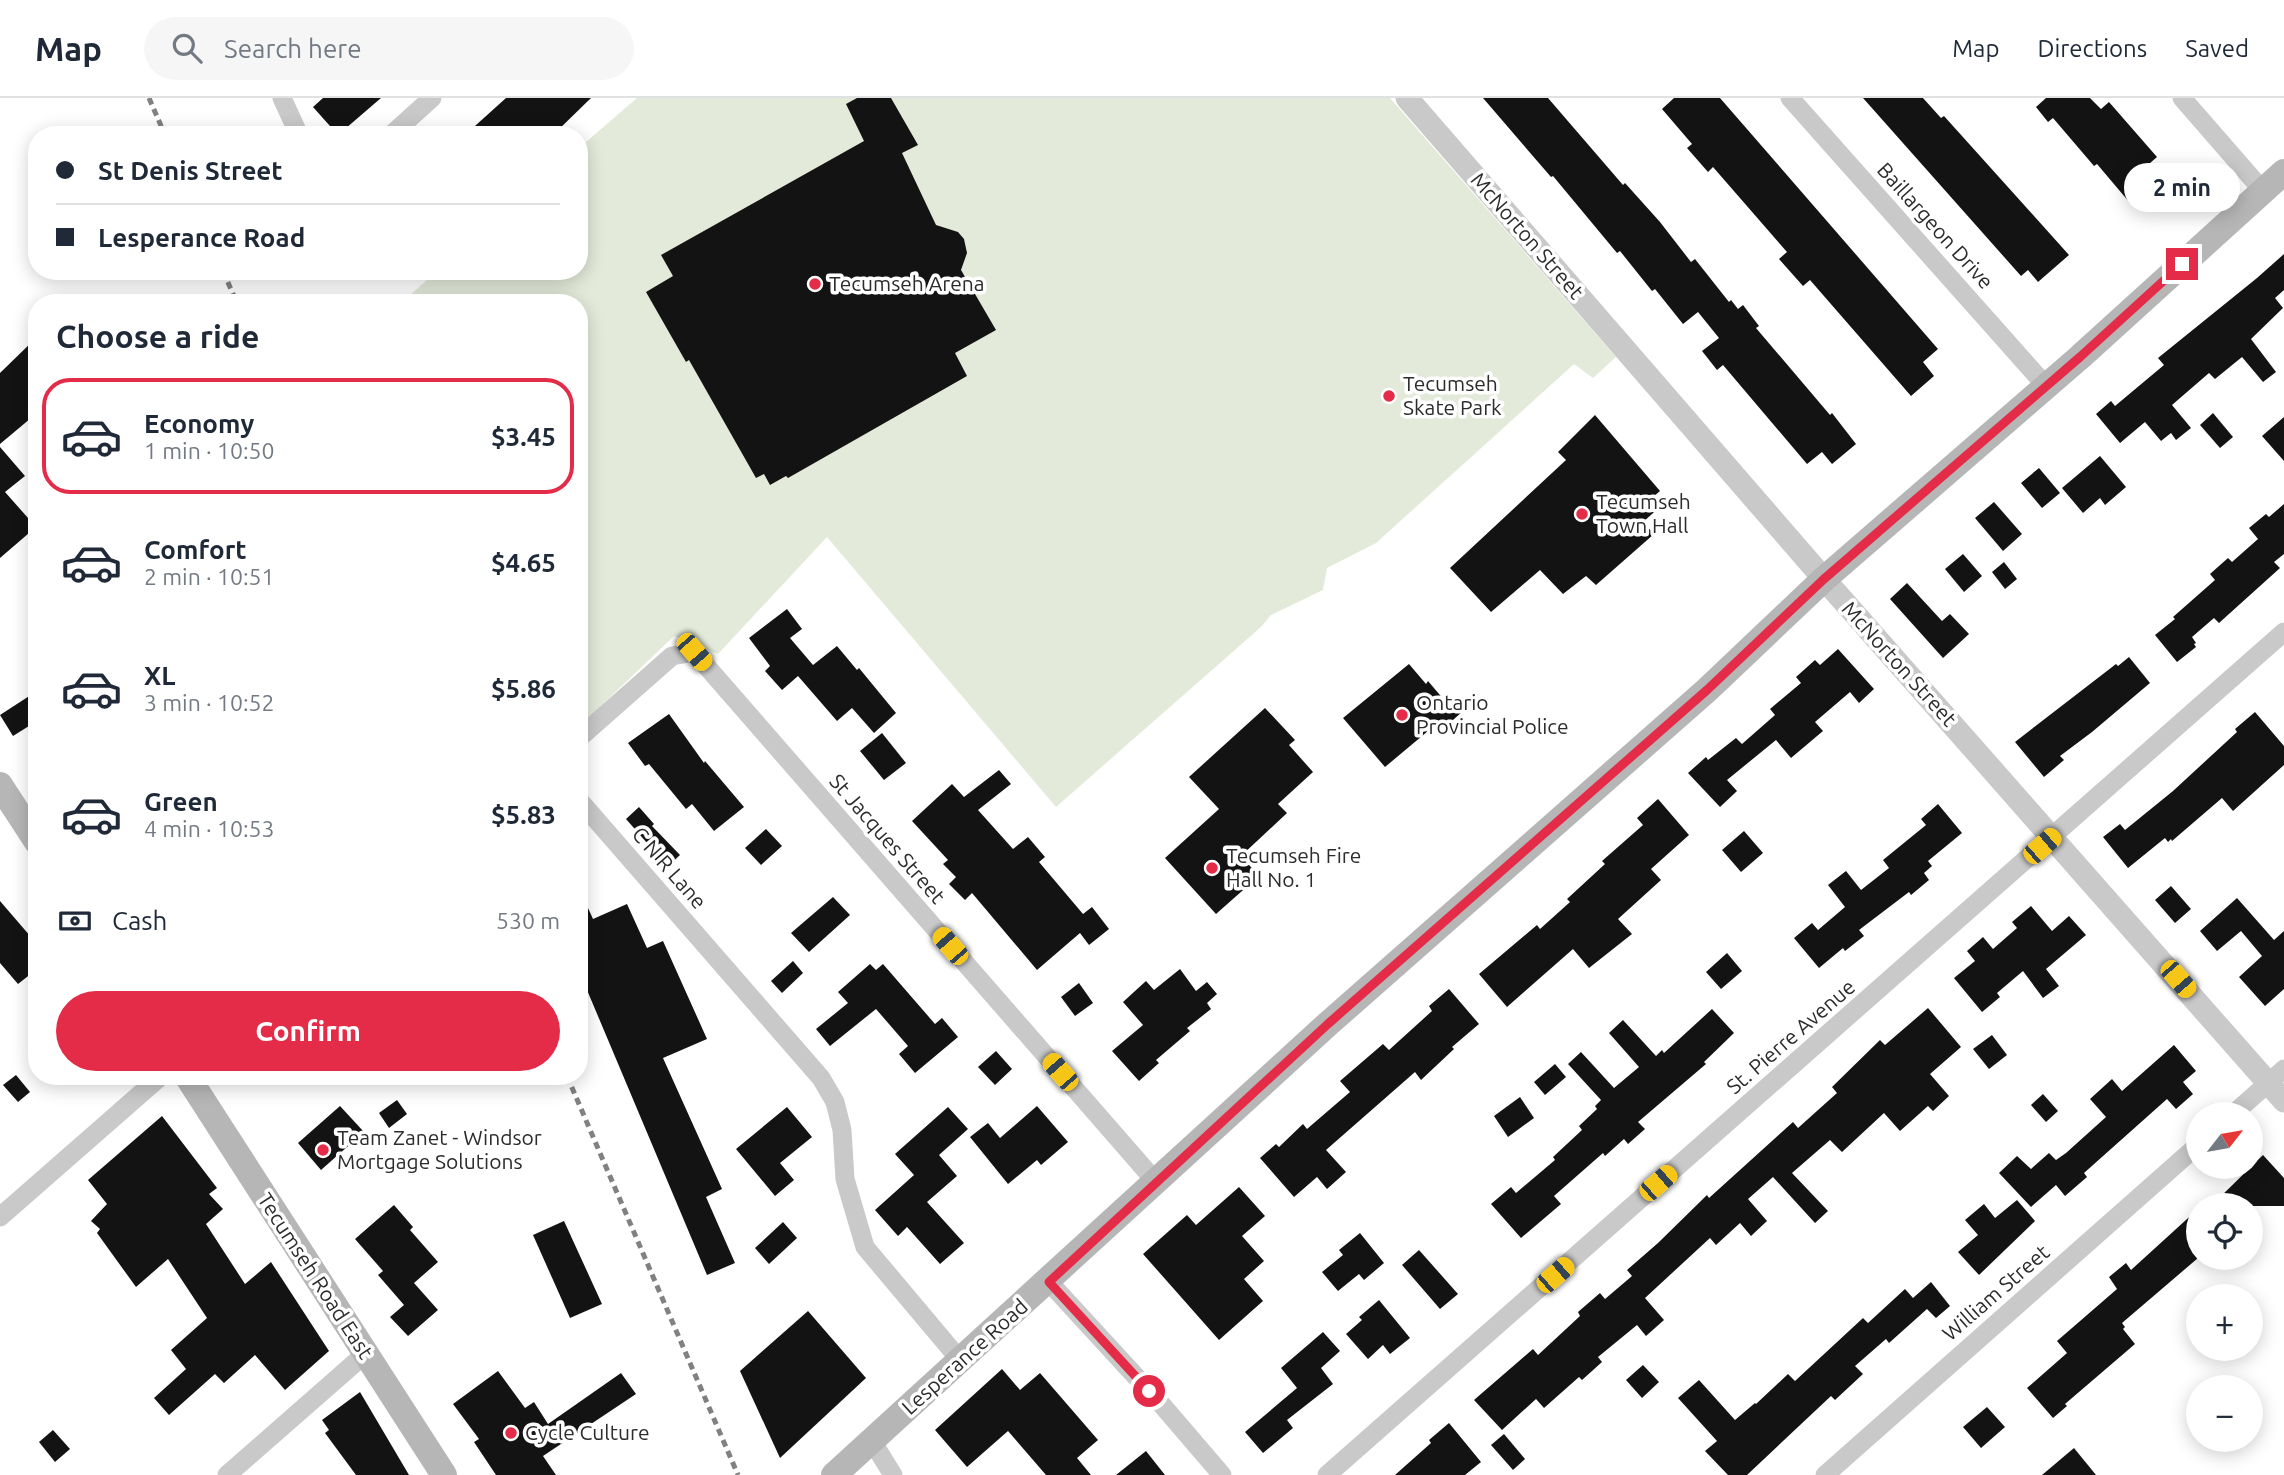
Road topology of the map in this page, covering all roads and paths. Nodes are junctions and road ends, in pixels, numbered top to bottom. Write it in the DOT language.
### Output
graph roads {
  1 [pos="282,98"];
  2 [pos="432,98"];
  3 [pos="1407,98"];
  4 [pos="1790,98"];
  5 [pos="2182,98"];
  6 [pos="295,126"];
  7 [pos="401,126"];
  8 [pos="2284,172"];
  9 [pos="2263,191"];
  10 [pos="2046,386"];
  11 [pos="1824,579"];
  12 [pos="2284,632"];
  13 [pos="588,730"];
  14 [pos="0,785"];
  15 [pos="588,810"];
  16 [pos="28,828"];
  17 [pos="2053,836"];
  18 [pos="2276,1075"];
  19 [pos="152,1085"];
  20 [pos="193,1085"];
  21 [pos="2284,1101"];
  22 [pos="2246,1102"];
  23 [pos="2186,1156"];
  24 [pos="1156,1182"];
  25 [pos="0,1217"];
  26 [pos="1049,1282"];
  27 [pos="365,1354"];
  28 [pos="960,1360"];
  29 [pos="872,1441"];
  30 [pos="227,1475"];
  31 [pos="444,1475"];
  32 [pos="834,1475"];
  33 [pos="893,1475"];
  34 [pos="1222,1475"];
  35 [pos="1326,1475"];
  36 [pos="1825,1475"];
  1 -- 6 [label="street"];
  2 -- 7 [label="street"];
  3 -- 11 [label="street, McNorton Street"];
  4 -- 10 [label="street, Baillargeon Drive"];
  5 -- 9 [label="street"];
  8 -- 9 [label="main road, Lesperance Road"];
  9 -- 10 [label="main road, Lesperance Road"];
  10 -- 11 [label="main road, Lesperance Road"];
  11 -- 17 [label="street, McNorton Street"];
  11 -- 24 [label="main road, Lesperance Road"];
  12 -- 17 [label="street, St. Pierre Avenue"];
  13 -- 24 [label="street, St Jacques Street"];
  14 -- 16 [label="main road"];
  15 -- 28 [label="street, C N R Lane"];
  17 -- 18 [label="street, McNorton Street"];
  17 -- 35 [label="street, St. Pierre Avenue"];
  18 -- 21 [label="street, McNorton Street"];
  18 -- 22 [label="street"];
  19 -- 25 [label="street"];
  20 -- 27 [label="main road, Tecumseh Road East"];
  23 -- 36 [label="street, William Street"];
  24 -- 26 [label="main road, Lesperance Road"];
  26 -- 28 [label="main road, Lesperance Road"];
  26 -- 34 [label="street"];
  27 -- 30 [label="street"];
  27 -- 31 [label="main road, Tecumseh Road East"];
  28 -- 29 [label="main road, Lesperance Road"];
  29 -- 32 [label="main road, Lesperance Road"];
  29 -- 33 [label="street"];
}
